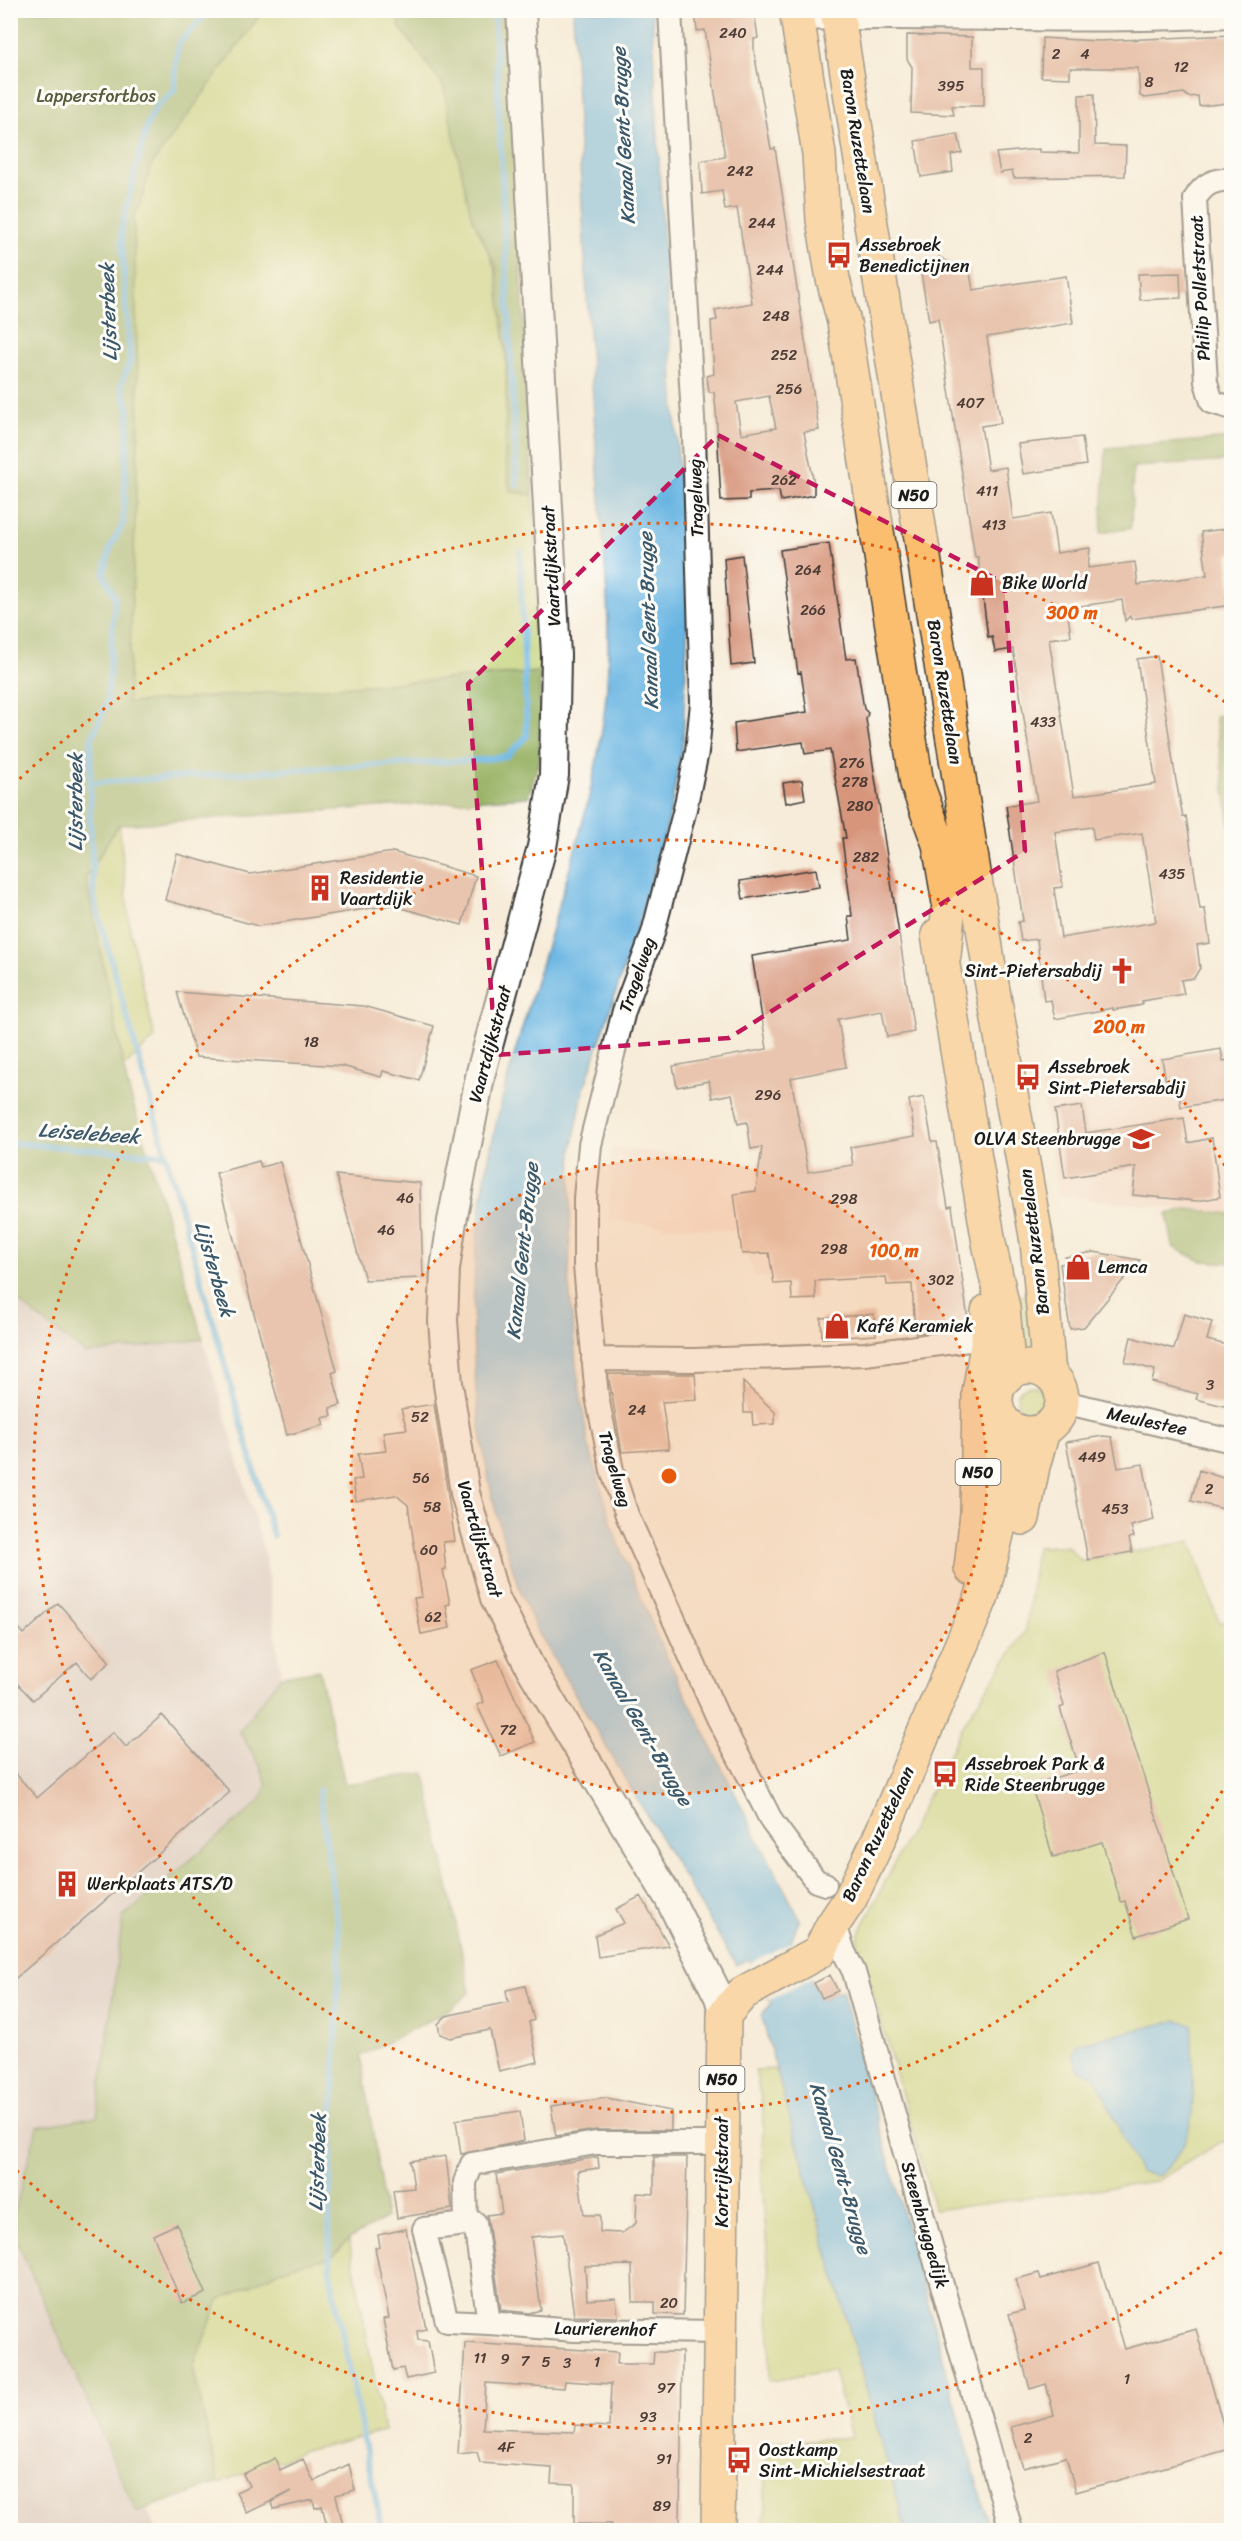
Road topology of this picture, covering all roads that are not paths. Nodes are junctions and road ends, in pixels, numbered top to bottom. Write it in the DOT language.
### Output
graph roads {
  1 [pos="521,10"];
  2 [pos="670,10"];
  3 [pos="838,14"];
  4 [pos="796,15"];
  5 [pos="1107,15"];
  6 [pos="1232,16"];
  7 [pos="1232,179"];
  8 [pos="1232,408"];
  9 [pos="989,1243"];
  10 [pos="976,1339"];
  11 [pos="592,1359"];
  12 [pos="1049,1373"];
  13 [pos="1009,1374"];
  14 [pos="1063,1402"];
  15 [pos="1005,1423"];
  16 [pos="1043,1431"];
  17 [pos="1232,1441"];
  18 [pos="940,1697"];
  19 [pos="825,1884"];
  20 [pos="834,1922"];
  21 [pos="724,2015"];
  22 [pos="722,2143"];
  23 [pos="466,2224"];
  24 [pos="722,2318"];
  25 [pos="489,2323"];
  26 [pos="718,2530"];
  27 [pos="1011,2530"];
  1 -- 21 [label="street, Vaartdijkstraat"];
  2 -- 11 [label="street, Tragelweg"];
  3 -- 4 [label="street"];
  3 -- 5 [label="street"];
  3 -- 12 [label="main road, Baron Ruzettelaan / N50"];
  4 -- 9 [label="main road, Baron Ruzettelaan / N50"];
  5 -- 6 [label="street"];
  7 -- 8 [label="street, Philip Polletstraat"];
  9 -- 13 [label="main road, Baron Ruzettelaan / N50"];
  9 -- 18 [label="main road, Baron Ruzettelaan / N50"];
  10 -- 11 [label="street"];
  11 -- 19 [label="street, Tragelweg"];
  12 -- 13 [label="main road"];
  12 -- 14 [label="main road, N50"];
  13 -- 15 [label="main road, N50"];
  14 -- 16 [label="main road, N50"];
  14 -- 17 [label="street, Meulestee"];
  15 -- 16 [label="main road"];
  15 -- 18 [label="main road, Baron Ruzettelaan / N50"];
  16 -- 18 [label="main road, Baron Ruzettelaan / N50"];
  18 -- 20 [label="main road, Baron Ruzettelaan / N50"];
  20 -- 21 [label="main road, Baron Ruzettelaan / N50"];
  20 -- 27 [label="street, Steenbruggedijk"];
  21 -- 22 [label="main road, Kortrijkstraat / N50"];
  22 -- 23 [label="street"];
  22 -- 24 [label="main road, Kortrijkstraat / N50"];
  23 -- 25 [label="street"];
  23 -- 25 [label="street, Laurierenhof"];
  24 -- 25 [label="street, Laurierenhof"];
  24 -- 26 [label="main road, N50"];
}
